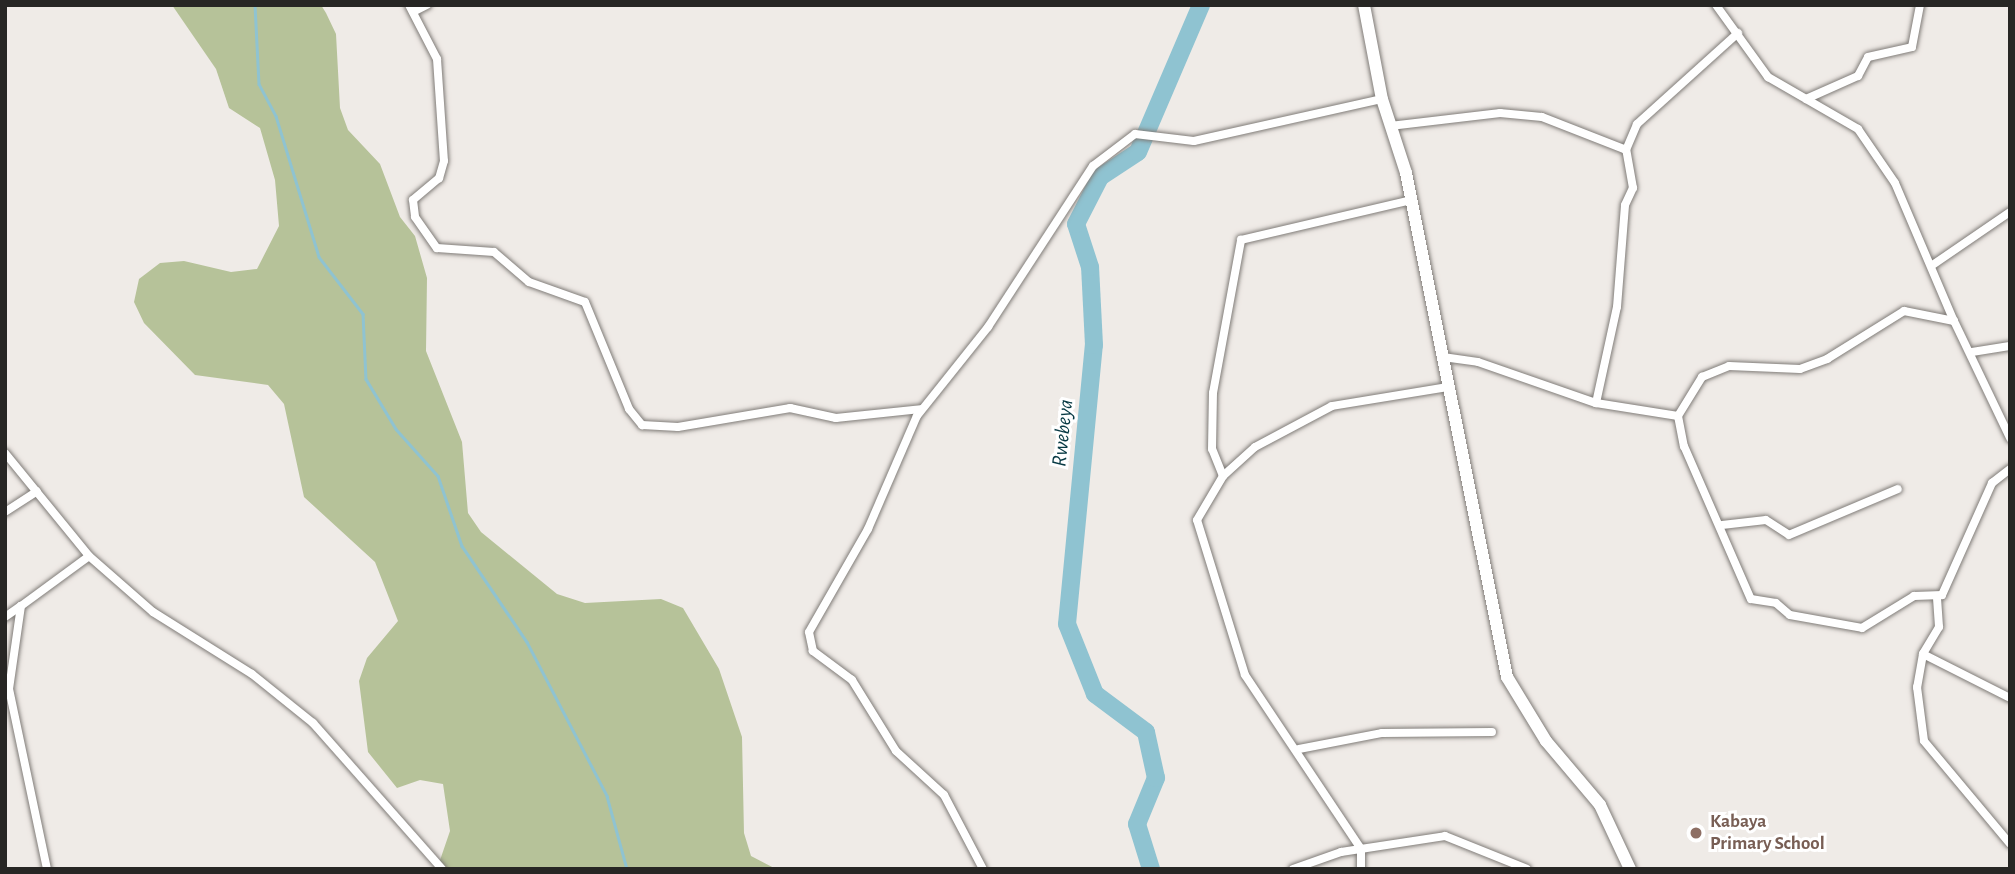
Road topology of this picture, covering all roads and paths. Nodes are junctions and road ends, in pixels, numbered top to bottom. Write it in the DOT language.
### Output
graph roads {
  1 [pos="427,5"];
  2 [pos="1364,5"];
  3 [pos="1716,5"];
  4 [pos="1920,5"];
  5 [pos="411,8"];
  6 [pos="1738,33"];
  7 [pos="1382,99"];
  8 [pos="1806,99"];
  9 [pos="1390,126"];
  10 [pos="1626,150"];
  11 [pos="1411,200"];
  12 [pos="2010,212"];
  13 [pos="1934,264"];
  14 [pos="1954,321"];
  15 [pos="2010,346"];
  16 [pos="1972,352"];
  17 [pos="1443,357"];
  18 [pos="1448,387"];
  19 [pos="1596,403"];
  20 [pos="921,409"];
  21 [pos="1678,416"];
  22 [pos="2010,439"];
  23 [pos="5,453"];
  24 [pos="2010,469"];
  25 [pos="1223,477"];
  26 [pos="1898,489"];
  27 [pos="37,491"];
  28 [pos="5,512"];
  29 [pos="1722,525"];
  30 [pos="89,556"];
  31 [pos="1937,598"];
  32 [pos="21,606"];
  33 [pos="5,617"];
  34 [pos="1923,654"];
  35 [pos="2010,698"];
  36 [pos="1492,732"];
  37 [pos="1299,749"];
  38 [pos="2010,844"];
  39 [pos="1361,849"];
  40 [pos="1513,867"];
  41 [pos="47,869"];
  42 [pos="442,869"];
  43 [pos="983,869"];
  44 [pos="1293,869"];
  45 [pos="1361,869"];
  46 [pos="1527,869"];
  47 [pos="1630,869"];
  1 -- 5 [label="street"];
  2 -- 7 [label="main road"];
  3 -- 6 [label="street"];
  4 -- 8 [label="street"];
  5 -- 20 [label="street"];
  6 -- 8 [label="street"];
  6 -- 10 [label="street"];
  7 -- 9 [label="main road"];
  7 -- 20 [label="street"];
  8 -- 13 [label="street"];
  9 -- 10 [label="street"];
  9 -- 11 [label="main road"];
  10 -- 19 [label="street"];
  11 -- 17 [label="main road"];
  11 -- 25 [label="street"];
  12 -- 13 [label="street"];
  13 -- 14 [label="street"];
  14 -- 16 [label="street"];
  14 -- 21 [label="street"];
  15 -- 16 [label="street"];
  16 -- 22 [label="street"];
  17 -- 18 [label="main road"];
  17 -- 19 [label="street"];
  18 -- 25 [label="street"];
  18 -- 47 [label="main road"];
  19 -- 21 [label="street"];
  20 -- 43 [label="street"];
  21 -- 29 [label="street"];
  23 -- 27 [label="street"];
  24 -- 31 [label="street"];
  25 -- 37 [label="street"];
  26 -- 29 [label="street"];
  27 -- 28 [label="street"];
  27 -- 30 [label="street"];
  29 -- 31 [label="street"];
  30 -- 32 [label="street"];
  30 -- 42 [label="street"];
  31 -- 34 [label="street"];
  32 -- 33 [label="street"];
  32 -- 41 [label="street"];
  34 -- 35 [label="street"];
  34 -- 38 [label="street"];
  36 -- 37 [label="street"];
  37 -- 39 [label="street"];
  39 -- 40 [label="street"];
  39 -- 44 [label="street"];
  39 -- 45 [label="street"];
  40 -- 46 [label="street"];
}
